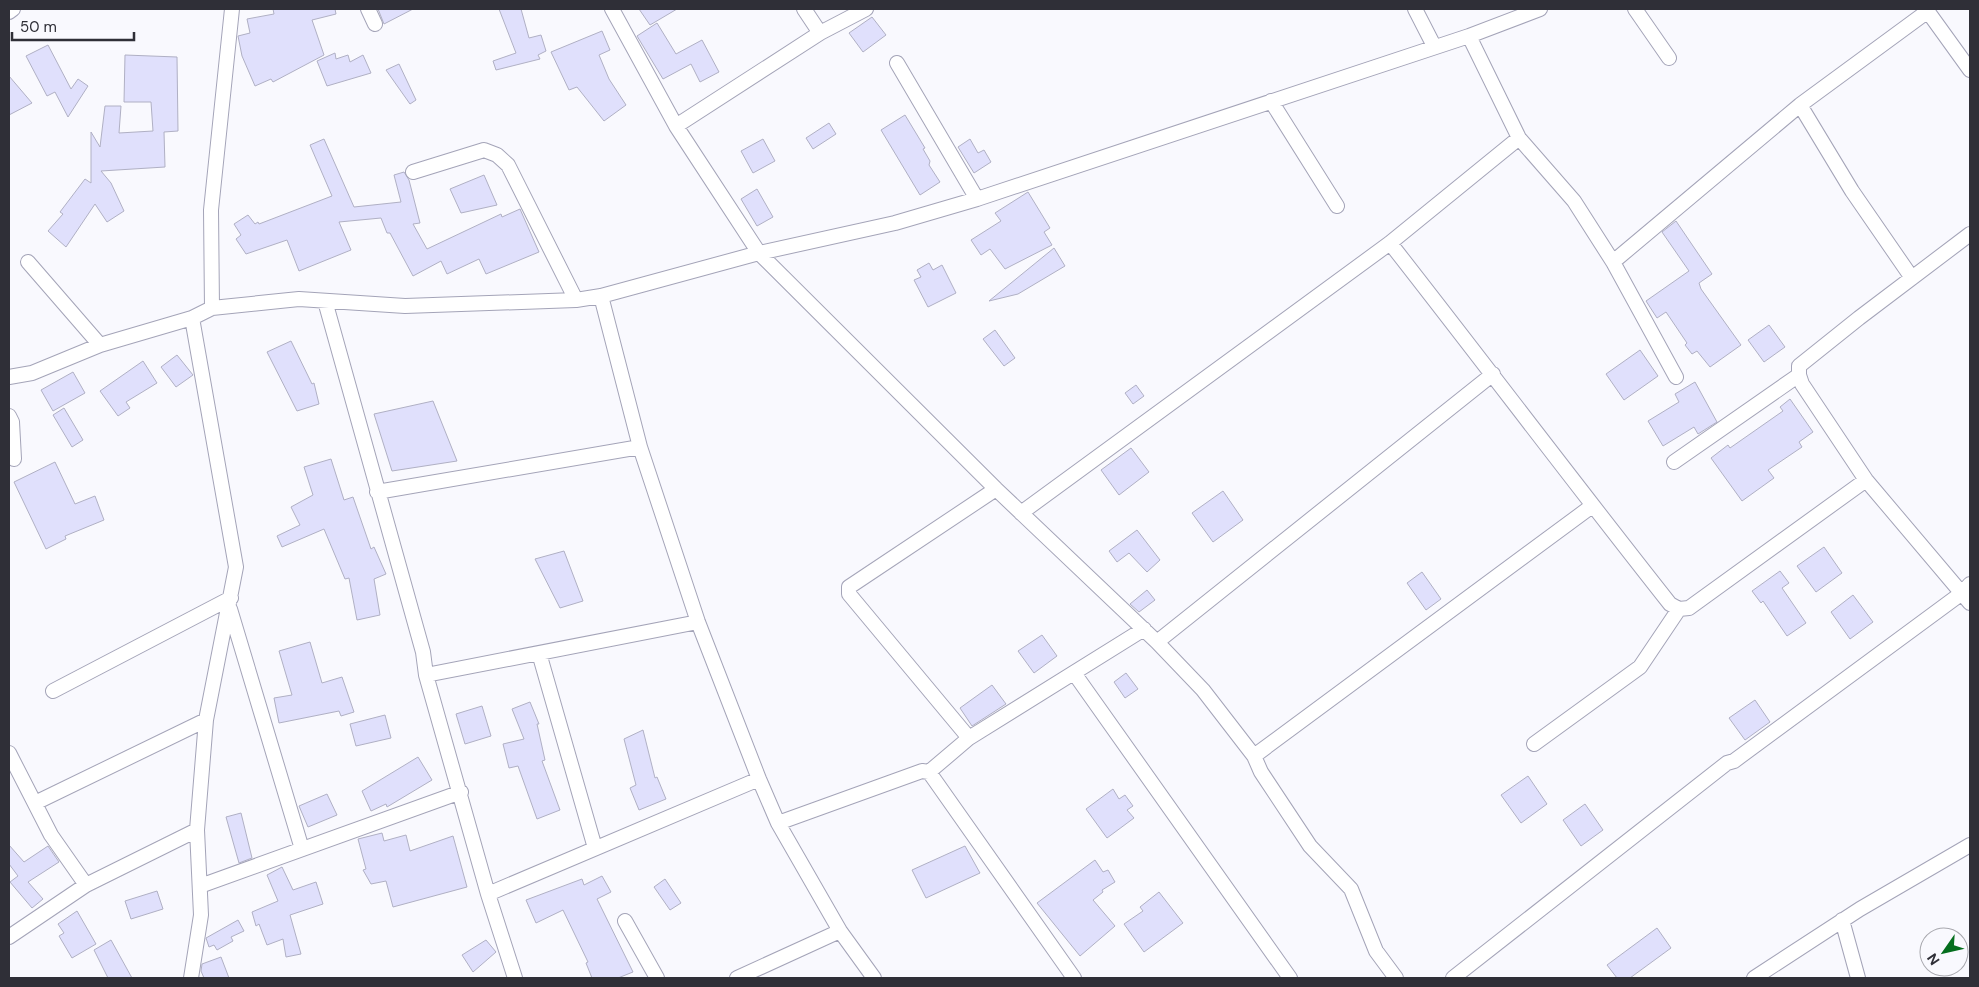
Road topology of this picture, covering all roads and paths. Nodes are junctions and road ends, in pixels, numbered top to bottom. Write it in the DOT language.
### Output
graph roads {
  1 [pos="13,9"];
  2 [pos="232,9"];
  3 [pos="368,9"];
  4 [pos="612,9"];
  5 [pos="804,9"];
  6 [pos="866,9"];
  7 [pos="1415,9"];
  8 [pos="1540,9"];
  9 [pos="1635,9"];
  10 [pos="1927,10"];
  11 [pos="9,12"];
  12 [pos="375,24"];
  13 [pos="820,33"];
  14 [pos="1469,36"];
  15 [pos="1434,46"];
  16 [pos="1669,58"];
  17 [pos="897,63"];
  18 [pos="1970,70"];
  19 [pos="1271,101"];
  20 [pos="1800,105"];
  21 [pos="676,126"];
  22 [pos="1519,138"];
  23 [pos="413,172"];
  24 [pos="977,199"];
  25 [pos="1337,206"];
  26 [pos="1970,234"];
  27 [pos="1390,243"];
  28 [pos="759,253"];
  29 [pos="28,262"];
  30 [pos="1613,262"];
  31 [pos="1912,278"];
  32 [pos="601,296"];
  33 [pos="576,300"];
  34 [pos="325,301"];
  35 [pos="212,308"];
  36 [pos="192,318"];
  37 [pos="100,345"];
  38 [pos="1493,374"];
  39 [pos="1799,375"];
  40 [pos="9,377"];
  41 [pos="1676,377"];
  42 [pos="9,416"];
  43 [pos="640,447"];
  44 [pos="14,459"];
  45 [pos="1674,462"];
  46 [pos="1866,480"];
  47 [pos="996,489"];
  48 [pos="377,492"];
  49 [pos="1592,506"];
  50 [pos="1021,512"];
  51 [pos="1967,593"];
  52 [pos="230,602"];
  53 [pos="1679,609"];
  54 [pos="698,622"];
  55 [pos="1144,629"];
  56 [pos="1157,642"];
  57 [pos="539,653"];
  58 [pos="1074,673"];
  59 [pos="426,675"];
  60 [pos="53,691"];
  61 [pos="206,720"];
  62 [pos="969,738"];
  63 [pos="1534,744"];
  64 [pos="9,753"];
  65 [pos="1254,756"];
  66 [pos="929,772"];
  67 [pos="759,779"];
  68 [pos="461,792"];
  69 [pos="35,803"];
  70 [pos="778,823"];
  71 [pos="197,830"];
  72 [pos="1970,846"];
  73 [pos="595,848"];
  74 [pos="302,850"];
  75 [pos="86,886"];
  76 [pos="200,886"];
  77 [pos="488,894"];
  78 [pos="1842,920"];
  79 [pos="624,921"];
  80 [pos="840,930"];
  81 [pos="9,937"];
  82 [pos="191,978"];
  83 [pos="515,978"];
  84 [pos="657,978"];
  85 [pos="737,978"];
  86 [pos="874,978"];
  87 [pos="1074,978"];
  88 [pos="1290,978"];
  89 [pos="1396,978"];
  90 [pos="1453,978"];
  91 [pos="1754,978"];
  92 [pos="1858,978"];
  1 -- 11 [label="street"];
  2 -- 35 [label="street"];
  3 -- 12 [label="street"];
  4 -- 21 [label="street"];
  5 -- 13 [label="street"];
  6 -- 13 [label="street"];
  7 -- 15 [label="street"];
  8 -- 14 [label="street"];
  9 -- 16 [label="street"];
  10 -- 18 [label="street"];
  10 -- 20 [label="street"];
  13 -- 21 [label="street"];
  14 -- 15 [label="street"];
  14 -- 22 [label="street"];
  15 -- 19 [label="street"];
  17 -- 24 [label="street"];
  19 -- 24 [label="street"];
  19 -- 25 [label="street"];
  20 -- 30 [label="street"];
  20 -- 31 [label="street"];
  21 -- 28 [label="street"];
  22 -- 27 [label="street"];
  22 -- 30 [label="street"];
  23 -- 33 [label="street"];
  24 -- 28 [label="street"];
  26 -- 31 [label="street"];
  27 -- 38 [label="street"];
  27 -- 50 [label="street"];
  28 -- 32 [label="street"];
  28 -- 47 [label="street"];
  29 -- 37 [label="street"];
  30 -- 41 [label="street"];
  31 -- 39 [label="street"];
  32 -- 33 [label="street"];
  32 -- 43 [label="street"];
  33 -- 34 [label="street"];
  34 -- 35 [label="street"];
  34 -- 48 [label="street"];
  35 -- 36 [label="street"];
  36 -- 37 [label="street"];
  36 -- 52 [label="street"];
  37 -- 40 [label="street"];
  38 -- 49 [label="street"];
  38 -- 56 [label="street"];
  39 -- 45 [label="street"];
  39 -- 46 [label="street"];
  42 -- 44 [label="street"];
  43 -- 48 [label="street"];
  43 -- 54 [label="street"];
  46 -- 51 [label="street"];
  46 -- 53 [label="street"];
  47 -- 50 [label="street"];
  47 -- 62 [label="street"];
  48 -- 59 [label="street"];
  49 -- 53 [label="street"];
  49 -- 65 [label="street"];
  50 -- 55 [label="street"];
  51 -- 90 [label="street"];
  52 -- 60 [label="street"];
  52 -- 61 [label="street"];
  52 -- 74 [label="street"];
  53 -- 63 [label="street"];
  54 -- 57 [label="street"];
  54 -- 67 [label="street"];
  55 -- 56 [label="street"];
  55 -- 58 [label="street"];
  56 -- 65 [label="street"];
  57 -- 59 [label="street"];
  57 -- 73 [label="street"];
  58 -- 62 [label="street"];
  58 -- 88 [label="street"];
  59 -- 68 [label="street"];
  61 -- 69 [label="street"];
  61 -- 71 [label="street"];
  62 -- 66 [label="street"];
  64 -- 69 [label="street"];
  65 -- 89 [label="street"];
  66 -- 70 [label="street"];
  66 -- 87 [label="street"];
  67 -- 70 [label="street"];
  67 -- 73 [label="street"];
  68 -- 74 [label="street"];
  68 -- 77 [label="street"];
  69 -- 75 [label="street"];
  70 -- 80 [label="street"];
  71 -- 75 [label="street"];
  71 -- 76 [label="street"];
  72 -- 78 [label="street"];
  73 -- 77 [label="street"];
  74 -- 76 [label="street"];
  75 -- 81 [label="street"];
  76 -- 82 [label="street"];
  77 -- 83 [label="street"];
  78 -- 91 [label="street"];
  78 -- 92 [label="street"];
  79 -- 84 [label="street"];
  80 -- 85 [label="street"];
  80 -- 86 [label="street"];
}
